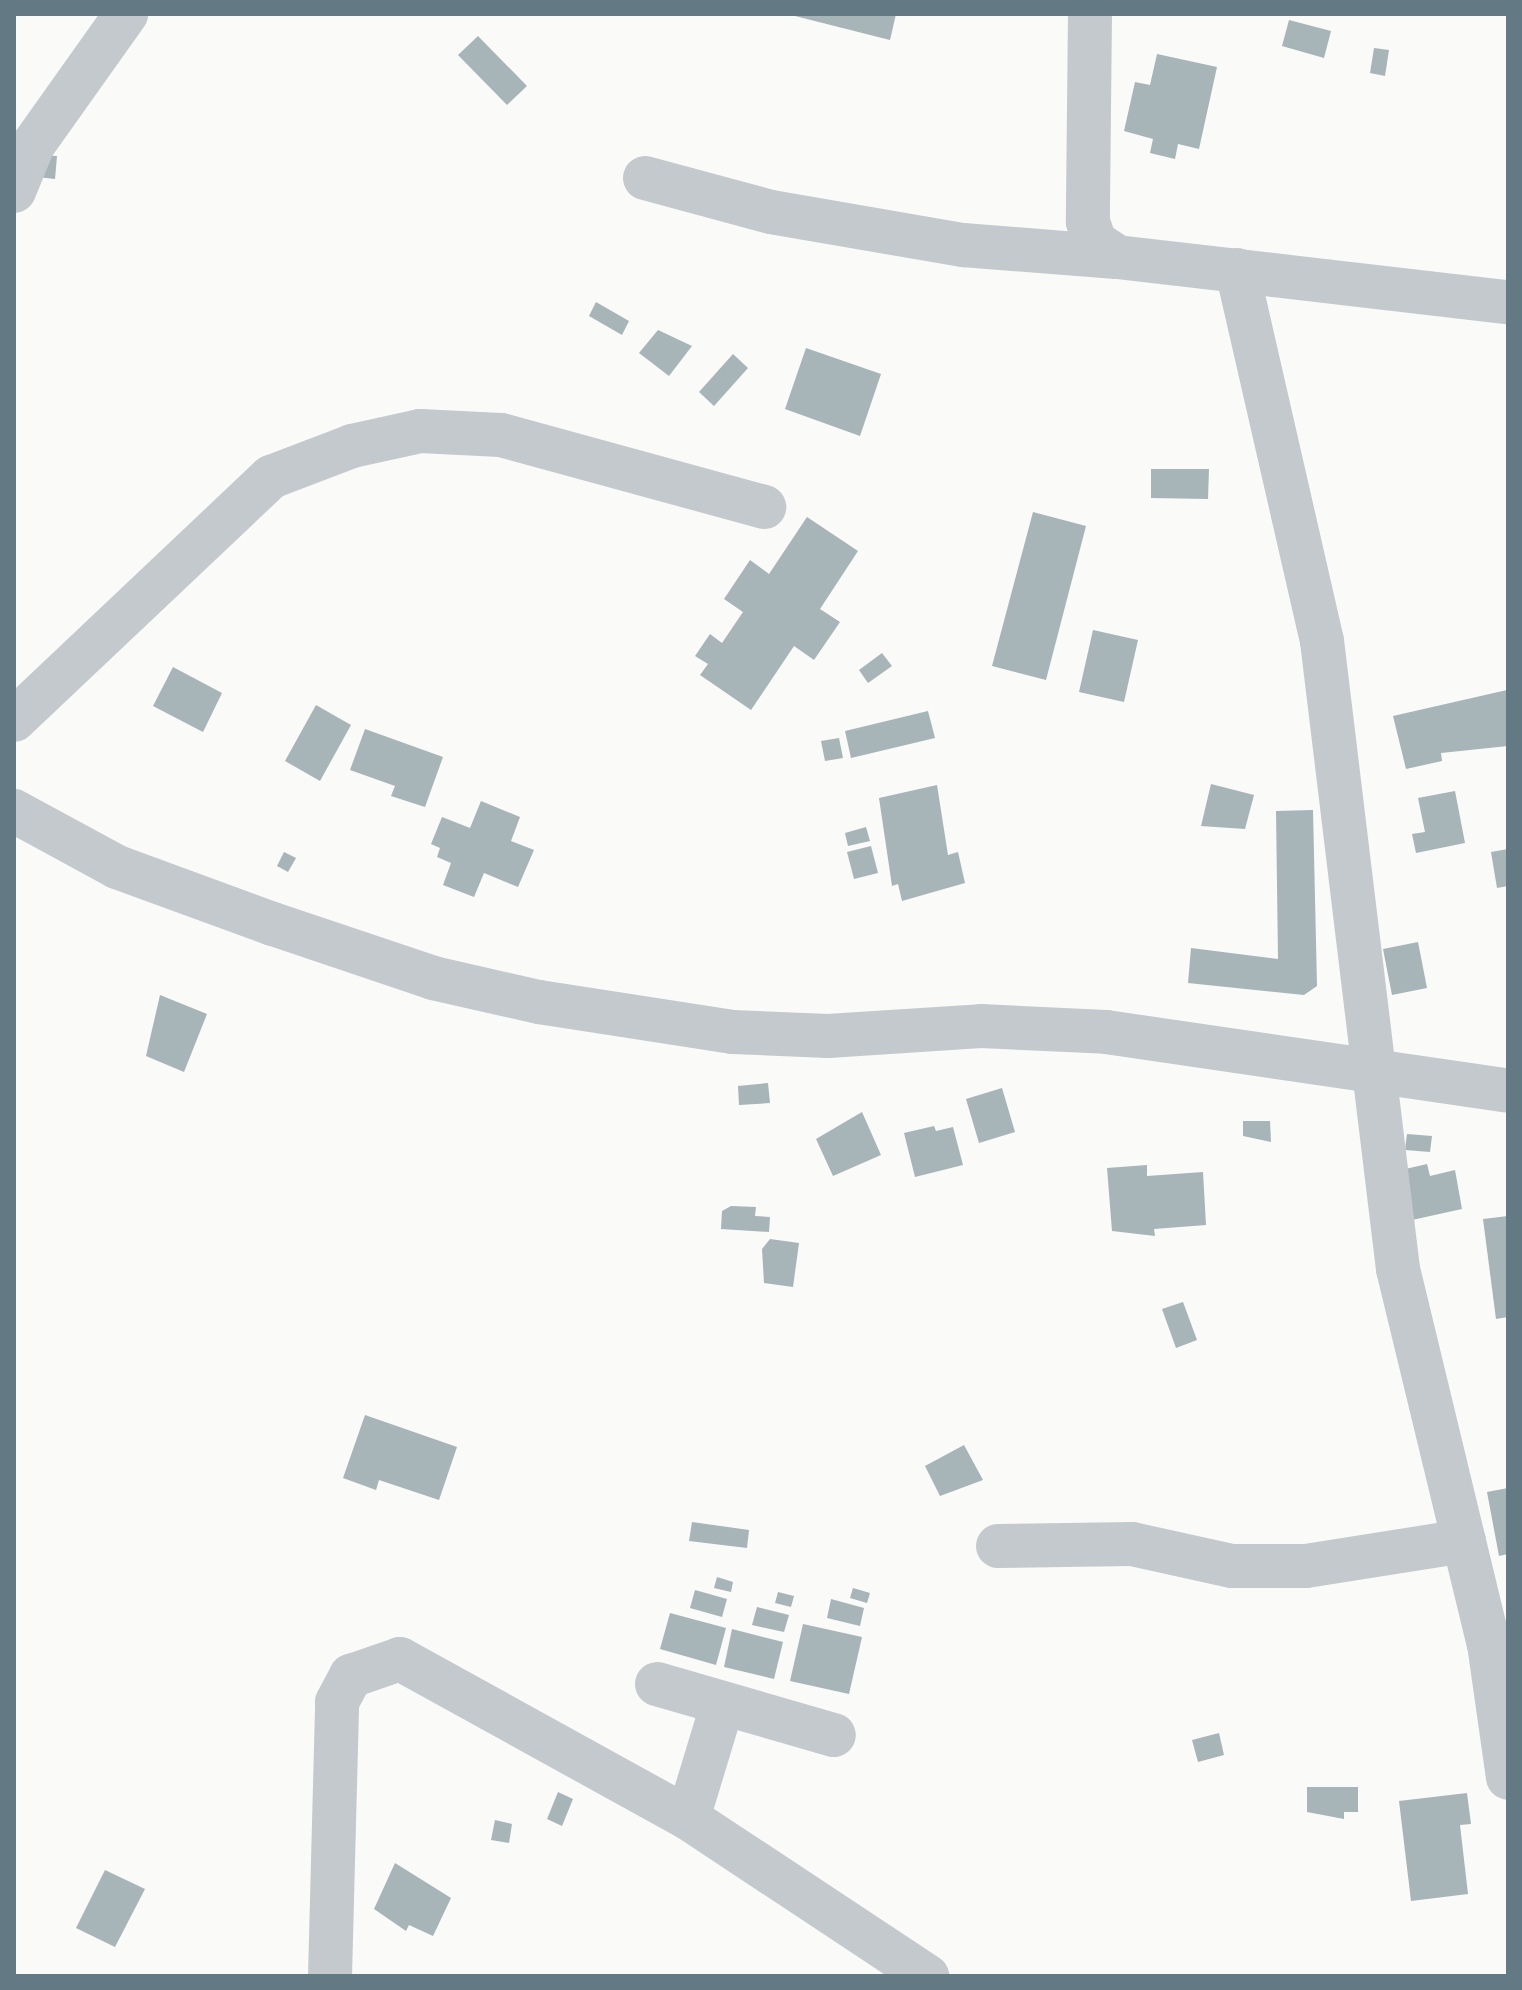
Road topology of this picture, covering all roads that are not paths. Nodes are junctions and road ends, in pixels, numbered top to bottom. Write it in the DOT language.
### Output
graph roads {
  1 [pos="126,14"];
  2 [pos="1090,14"];
  3 [pos="645,178"];
  4 [pos="14,191"];
  5 [pos="1117,257"];
  6 [pos="1237,270"];
  7 [pos="1508,302"];
  8 [pos="764,507"];
  9 [pos="14,720"];
  10 [pos="14,811"];
  11 [pos="1370,1066"];
  12 [pos="1508,1091"];
  13 [pos="1464,1541"];
  14 [pos="998,1546"];
  15 [pos="657,1684"];
  16 [pos="723,1703"];
  17 [pos="834,1735"];
  18 [pos="1508,1778"];
  19 [pos="688,1818"];
  20 [pos="330,1976"];
  21 [pos="927,1976"];
  1 -- 4 [label="street"];
  2 -- 5 [label="street"];
  3 -- 5 [label="street"];
  5 -- 6 [label="street"];
  6 -- 7 [label="street"];
  6 -- 11 [label="street"];
  8 -- 9 [label="street"];
  10 -- 11 [label="street"];
  11 -- 12 [label="street"];
  11 -- 13 [label="street"];
  13 -- 14 [label="street"];
  13 -- 18 [label="street"];
  15 -- 16 [label="street"];
  16 -- 17 [label="street"];
  16 -- 19 [label="street"];
  19 -- 20 [label="street"];
  19 -- 21 [label="street"];
}
